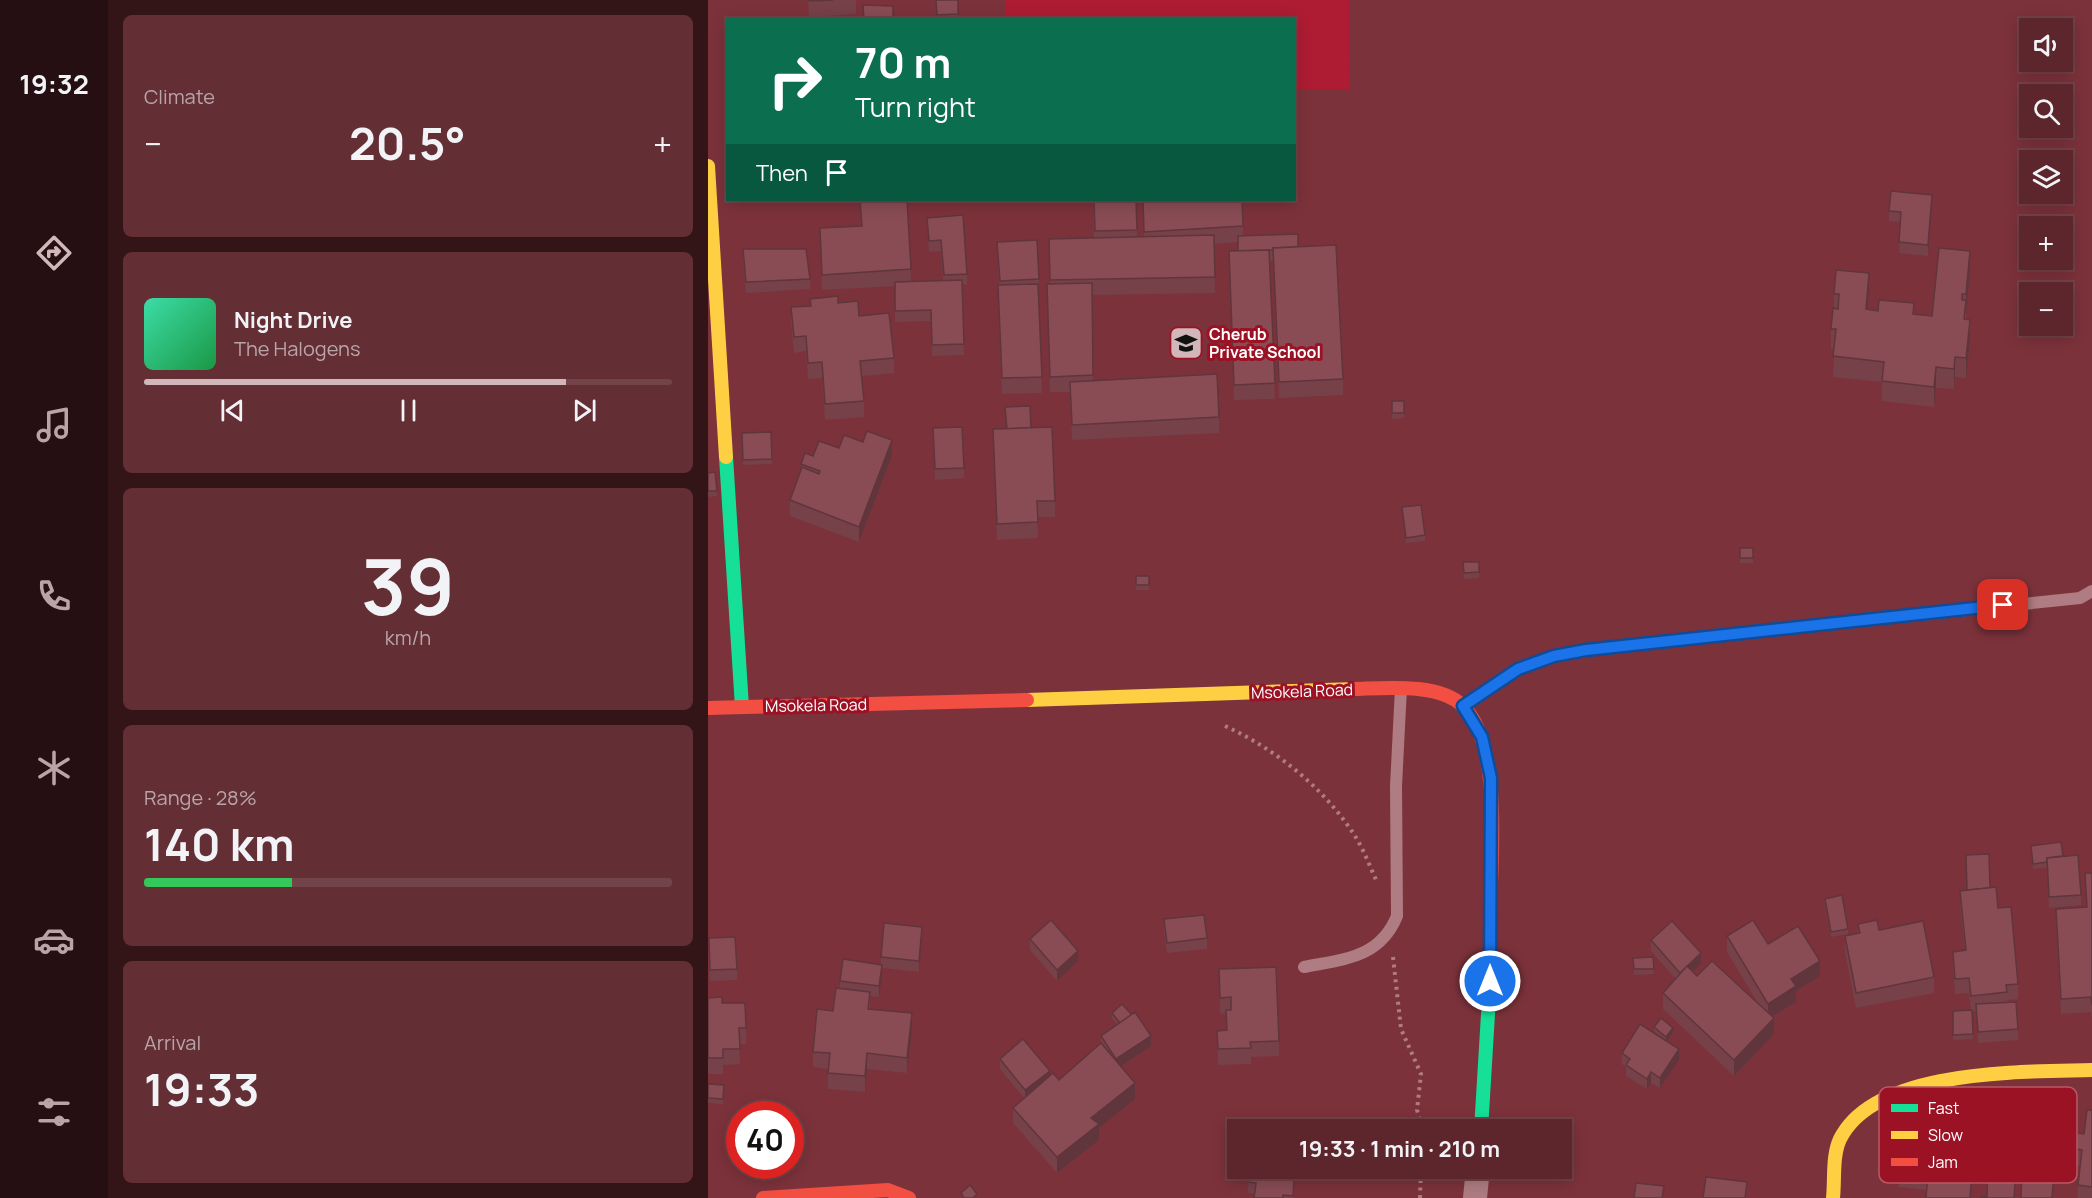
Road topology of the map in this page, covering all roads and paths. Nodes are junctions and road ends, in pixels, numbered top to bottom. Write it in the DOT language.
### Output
graph roads {
  1 [pos="708,166"];
  2 [pos="711,282"];
  3 [pos="2092,591"];
  4 [pos="1402,687"];
  5 [pos="742,706"];
  6 [pos="1463,706"];
  7 [pos="708,708"];
  8 [pos="1215,721"];
  9 [pos="1380,889"];
  10 [pos="1390,933"];
  11 [pos="1304,967"];
  12 [pos="2092,1070"];
  13 [pos="1913,1087"];
  14 [pos="1879,1102"];
  15 [pos="1420,1119"];
  16 [pos="1482,1119"];
  17 [pos="1421,1179"];
  18 [pos="1477,1179"];
  19 [pos="763,1198"];
  20 [pos="909,1198"];
  21 [pos="1420,1198"];
  22 [pos="1475,1198"];
  23 [pos="1833,1198"];
  1 -- 2 [label="street"];
  2 -- 5 [label="street"];
  3 -- 6 [label="lane"];
  4 -- 5 [label="street, Msokela Road"];
  4 -- 6 [label="street, Msokela Road"];
  4 -- 10 [label="lane"];
  5 -- 7 [label="street, Msokela Road"];
  6 -- 16 [label="street"];
  8 -- 9 [label="path"];
  10 -- 11 [label="lane"];
  10 -- 15 [label="path"];
  12 -- 13 [label="street"];
  14 -- 23 [label="street"];
  17 -- 21 [label="path"];
  18 -- 22 [label="street"];
  19 -- 20 [label="street"];
}
